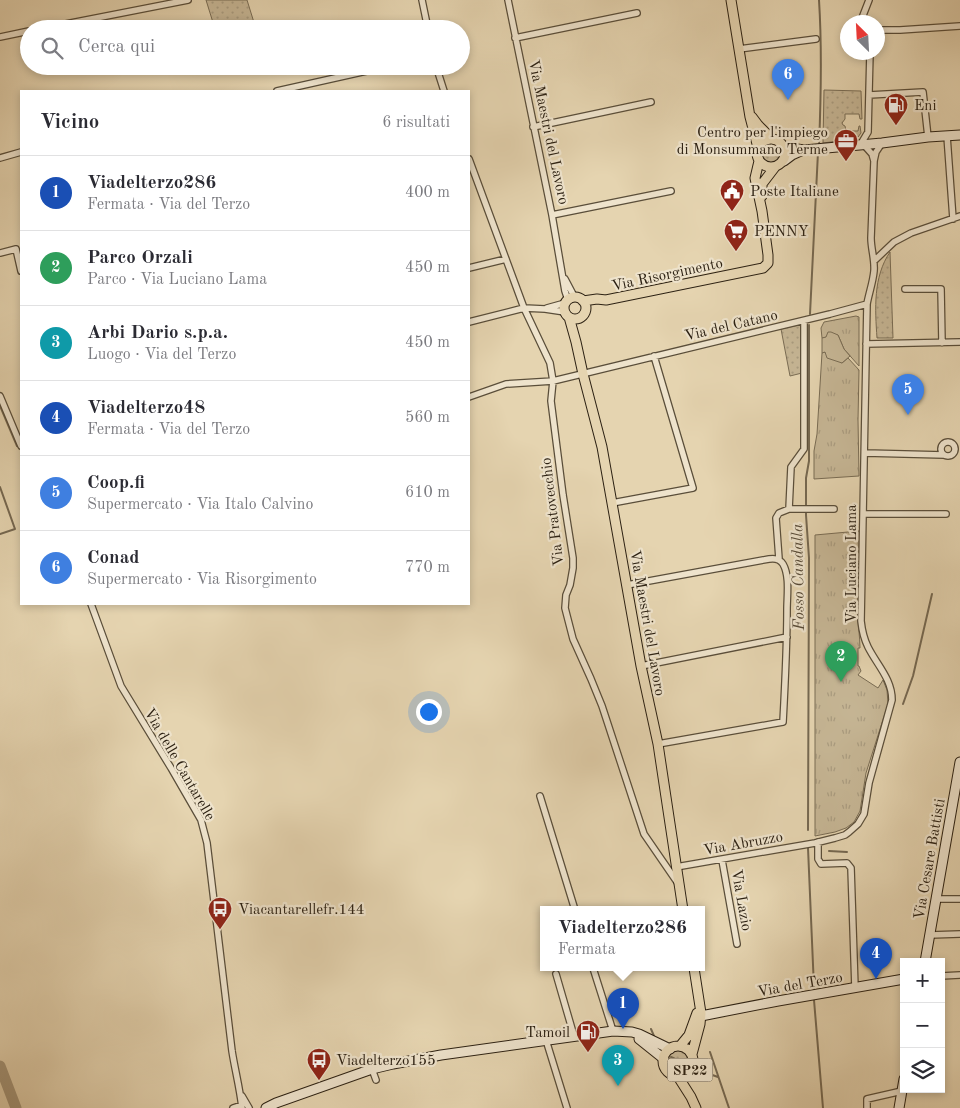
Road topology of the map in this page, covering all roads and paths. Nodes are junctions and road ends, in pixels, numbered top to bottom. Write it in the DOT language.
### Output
graph roads {
  1 [pos="188,0"];
  2 [pos="422,0"];
  3 [pos="508,0"];
  4 [pos="731,0"];
  5 [pos="869,0"];
  6 [pos="637,13"];
  7 [pos="863,15"];
  8 [pos="86,20"];
  9 [pos="426,20"];
  10 [pos="960,26"];
  11 [pos="885,30"];
  12 [pos="20,33"];
  13 [pos="0,36"];
  14 [pos="515,38"];
  15 [pos="816,39"];
  16 [pos="739,50"];
  17 [pos="870,60"];
  18 [pos="349,75"];
  19 [pos="439,75"];
  20 [pos="281,90"];
  21 [pos="444,90"];
  22 [pos="869,95"];
  23 [pos="651,102"];
  24 [pos="749,113"];
  25 [pos="533,127"];
  26 [pos="960,135"];
  27 [pos="947,136"];
  28 [pos="928,137"];
  29 [pos="772,139"];
  30 [pos="907,140"];
  31 [pos="882,143"];
  32 [pos="860,144"];
  33 [pos="784,147"];
  34 [pos="758,148"];
  35 [pos="804,150"];
  36 [pos="20,152"];
  37 [pos="0,158"];
  38 [pos="759,161"];
  39 [pos="784,161"];
  40 [pos="874,161"];
  41 [pos="470,162"];
  42 [pos="775,167"];
  43 [pos="671,191"];
  44 [pos="762,211"];
  45 [pos="552,215"];
  46 [pos="958,217"];
  47 [pos="0,253"];
  48 [pos="506,260"];
  49 [pos="874,260"];
  50 [pos="20,267"];
  51 [pos="470,268"];
  52 [pos="905,289"];
  53 [pos="867,304"];
  54 [pos="573,306"];
  55 [pos="524,308"];
  56 [pos="804,321"];
  57 [pos="470,322"];
  58 [pos="576,342"];
  59 [pos="960,342"];
  60 [pos="942,343"];
  61 [pos="866,344"];
  62 [pos="654,356"];
  63 [pos="583,374"];
  64 [pos="553,381"];
  65 [pos="0,396"];
  66 [pos="470,397"];
  67 [pos="20,443"];
  68 [pos="864,453"];
  69 [pos="944,455"];
  70 [pos="612,503"];
  71 [pos="791,509"];
  72 [pos="834,509"];
  73 [pos="863,514"];
  74 [pos="946,514"];
  75 [pos="778,560"];
  76 [pos="627,585"];
  77 [pos="91,605"];
  78 [pos="787,637"];
  79 [pos="641,666"];
  80 [pos="658,744"];
  81 [pos="960,762"];
  82 [pos="540,796"];
  83 [pos="816,842"];
  84 [pos="722,860"];
  85 [pos="676,868"];
  86 [pos="679,884"];
  87 [pos="936,899"];
  88 [pos="960,899"];
  89 [pos="574,906"];
  90 [pos="682,906"];
  91 [pos="960,934"];
  92 [pos="930,935"];
  93 [pos="737,944"];
  94 [pos="926,958"];
  95 [pos="594,971"];
  96 [pos="695,971"];
  97 [pos="556,974"];
  98 [pos="960,975"];
  99 [pos="945,976"];
  100 [pos="900,980"];
  101 [pos="855,988"];
  102 [pos="699,996"];
  103 [pos="701,1016"];
  104 [pos="613,1031"];
  105 [pos="623,1032"];
  106 [pos="574,1036"];
  107 [pos="546,1040"];
  108 [pos="680,1046"];
  109 [pos="670,1049"];
  110 [pos="692,1054"];
  111 [pos="664,1059"];
  112 [pos="372,1069"];
  113 [pos="688,1072"];
  114 [pos="677,1076"];
  115 [pos="376,1080"];
  116 [pos="900,1091"];
  117 [pos="902,1093"];
  118 [pos="241,1094"];
  119 [pos="692,1097"];
  120 [pos="283,1101"];
  121 [pos="242,1107"];
  122 [pos="232,1108"];
  123 [pos="249,1108"];
  124 [pos="266,1108"];
  125 [pos="276,1108"];
  126 [pos="567,1108"];
  127 [pos="696,1108"];
  128 [pos="867,1108"];
  129 [pos="899,1108"];
  1 -- 8 [label="street"];
  2 -- 9 [label="street"];
  3 -- 14 [label="street, Via Maestri del Lavoro"];
  4 -- 16 [label="main road, Via Risorgimento"];
  5 -- 7 [label="street"];
  6 -- 14 [label="street"];
  10 -- 11 [label="street"];
  12 -- 13 [label="street"];
  14 -- 25 [label="street, Via Maestri del Lavoro"];
  15 -- 16 [label="street"];
  16 -- 24 [label="main road, Via Risorgimento"];
  17 -- 22 [label="street"];
  18 -- 20 [label="street"];
  19 -- 21 [label="street"];
  22 -- 28 [label="street"];
  22 -- 32 [label="street"];
  23 -- 25 [label="street"];
  24 -- 29 [label="main road"];
  24 -- 34 [label="main road, Via Risorgimento"];
  25 -- 45 [label="street, Via Maestri del Lavoro"];
  26 -- 27 [label="street"];
  27 -- 28 [label="street"];
  27 -- 46 [label="street"];
  28 -- 30 [label="street"];
  29 -- 33 [label="main road"];
  29 -- 34 [label="main road"];
  30 -- 31 [label="street"];
  30 -- 32 [label="street"];
  31 -- 32 [label="street"];
  31 -- 40 [label="street"];
  32 -- 35 [label="street"];
  32 -- 40 [label="street"];
  33 -- 35 [label="street"];
  33 -- 39 [label="main road"];
  34 -- 38 [label="main road, Via Risorgimento"];
  35 -- 39 [label="street"];
  36 -- 37 [label="street"];
  38 -- 42 [label="main road"];
  38 -- 44 [label="main road, Via Risorgimento"];
  39 -- 42 [label="main road, Via Risorgimento"];
  40 -- 49 [label="street"];
  41 -- 48 [label="street, Via Pratovecchio"];
  42 -- 44 [label="main road, Via Risorgimento"];
  43 -- 45 [label="street"];
  44 -- 54 [label="main road, Via Risorgimento"];
  45 -- 54 [label="street, Via Maestri del Lavoro"];
  46 -- 49 [label="street"];
  47 -- 50 [label="street"];
  48 -- 51 [label="street"];
  48 -- 55 [label="street, Via Pratovecchio"];
  49 -- 53 [label="street"];
  52 -- 60 [label="street"];
  53 -- 56 [label="street, Via del Catano"];
  53 -- 61 [label="street, Via Luciano Lama"];
  54 -- 55 [label="street"];
  54 -- 58 [label="main road, Via Maestri del Lavoro"];
  54 -- 58 [label="main road, Via Maestri del Lavoro"];
  55 -- 57 [label="street"];
  55 -- 64 [label="street, Via Pratovecchio"];
  56 -- 62 [label="street, Via del Catano"];
  56 -- 71 [label="street"];
  58 -- 63 [label="main road, Via Maestri del Lavoro"];
  59 -- 60 [label="street"];
  60 -- 61 [label="street"];
  61 -- 68 [label="street, Via Luciano Lama"];
  62 -- 63 [label="street, Via del Catano"];
  62 -- 70 [label="street"];
  63 -- 64 [label="street, Via del Catano"];
  63 -- 70 [label="main road, Via Maestri del Lavoro"];
  64 -- 66 [label="street, Via del Catano"];
  64 -- 86 [label="street, Via Pratovecchio"];
  65 -- 67 [label="street"];
  68 -- 69 [label="street"];
  68 -- 73 [label="street, Via Luciano Lama"];
  70 -- 76 [label="main road, Via Maestri del Lavoro"];
  71 -- 72 [label="street"];
  71 -- 75 [label="street"];
  73 -- 74 [label="street"];
  73 -- 83 [label="street, Via Luciano Lama"];
  75 -- 76 [label="street"];
  75 -- 78 [label="street"];
  76 -- 79 [label="main road, Via Maestri del Lavoro"];
  77 -- 118 [label="street, Via delle Cantarelle"];
  78 -- 79 [label="street"];
  78 -- 80 [label="street"];
  79 -- 80 [label="main road, Via Maestri del Lavoro"];
  80 -- 85 [label="main road, Via Maestri del Lavoro"];
  81 -- 87 [label="street, Via Cesare Battisti"];
  82 -- 89 [label="street"];
  83 -- 84 [label="street, Via Abruzzo"];
  83 -- 101 [label="street"];
  84 -- 85 [label="street, Via Abruzzo"];
  84 -- 93 [label="street, Via Lazio"];
  85 -- 86 [label="main road, Via Maestri del Lavoro"];
  86 -- 90 [label="main road, Via Maestri del Lavoro"];
  87 -- 88 [label="street"];
  87 -- 92 [label="street, Via Cesare Battisti"];
  91 -- 92 [label="street"];
  92 -- 94 [label="street, Via Cesare Battisti"];
  95 -- 104 [label="street"];
  96 -- 102 [label="main road"];
  97 -- 106 [label="street"];
  98 -- 99 [label="street"];
  100 -- 101 [label="street, Via del Terzo"];
  101 -- 103 [label="street, Via del Terzo"];
  102 -- 103 [label="main road"];
  102 -- 108 [label="main road"];
  103 -- 110 [label="main road"];
  104 -- 105 [label="street"];
  104 -- 106 [label="street"];
  105 -- 109 [label="street"];
  105 -- 111 [label="street"];
  106 -- 107 [label="street"];
  107 -- 112 [label="street"];
  107 -- 126 [label="street"];
  108 -- 109 [label="main road, SP22"];
  108 -- 110 [label="main road, SP22"];
  109 -- 111 [label="main road, SP22"];
  110 -- 113 [label="main road, SP22"];
  111 -- 114 [label="main road, SP22"];
  112 -- 115 [label="street"];
  112 -- 120 [label="street"];
  113 -- 114 [label="main road, SP22"];
  113 -- 119 [label="main road, SP22"];
  114 -- 119 [label="main road, SP22"];
  116 -- 128 [label="street"];
  117 -- 129 [label="street"];
  118 -- 121 [label="street, Via delle Cantarelle"];
  118 -- 123 [label="street, Via delle Cantarelle"];
  119 -- 127 [label="main road, SP22"];
  120 -- 124 [label="street"];
  120 -- 125 [label="street"];
  121 -- 122 [label="street, Via delle Cantarelle"];
}
